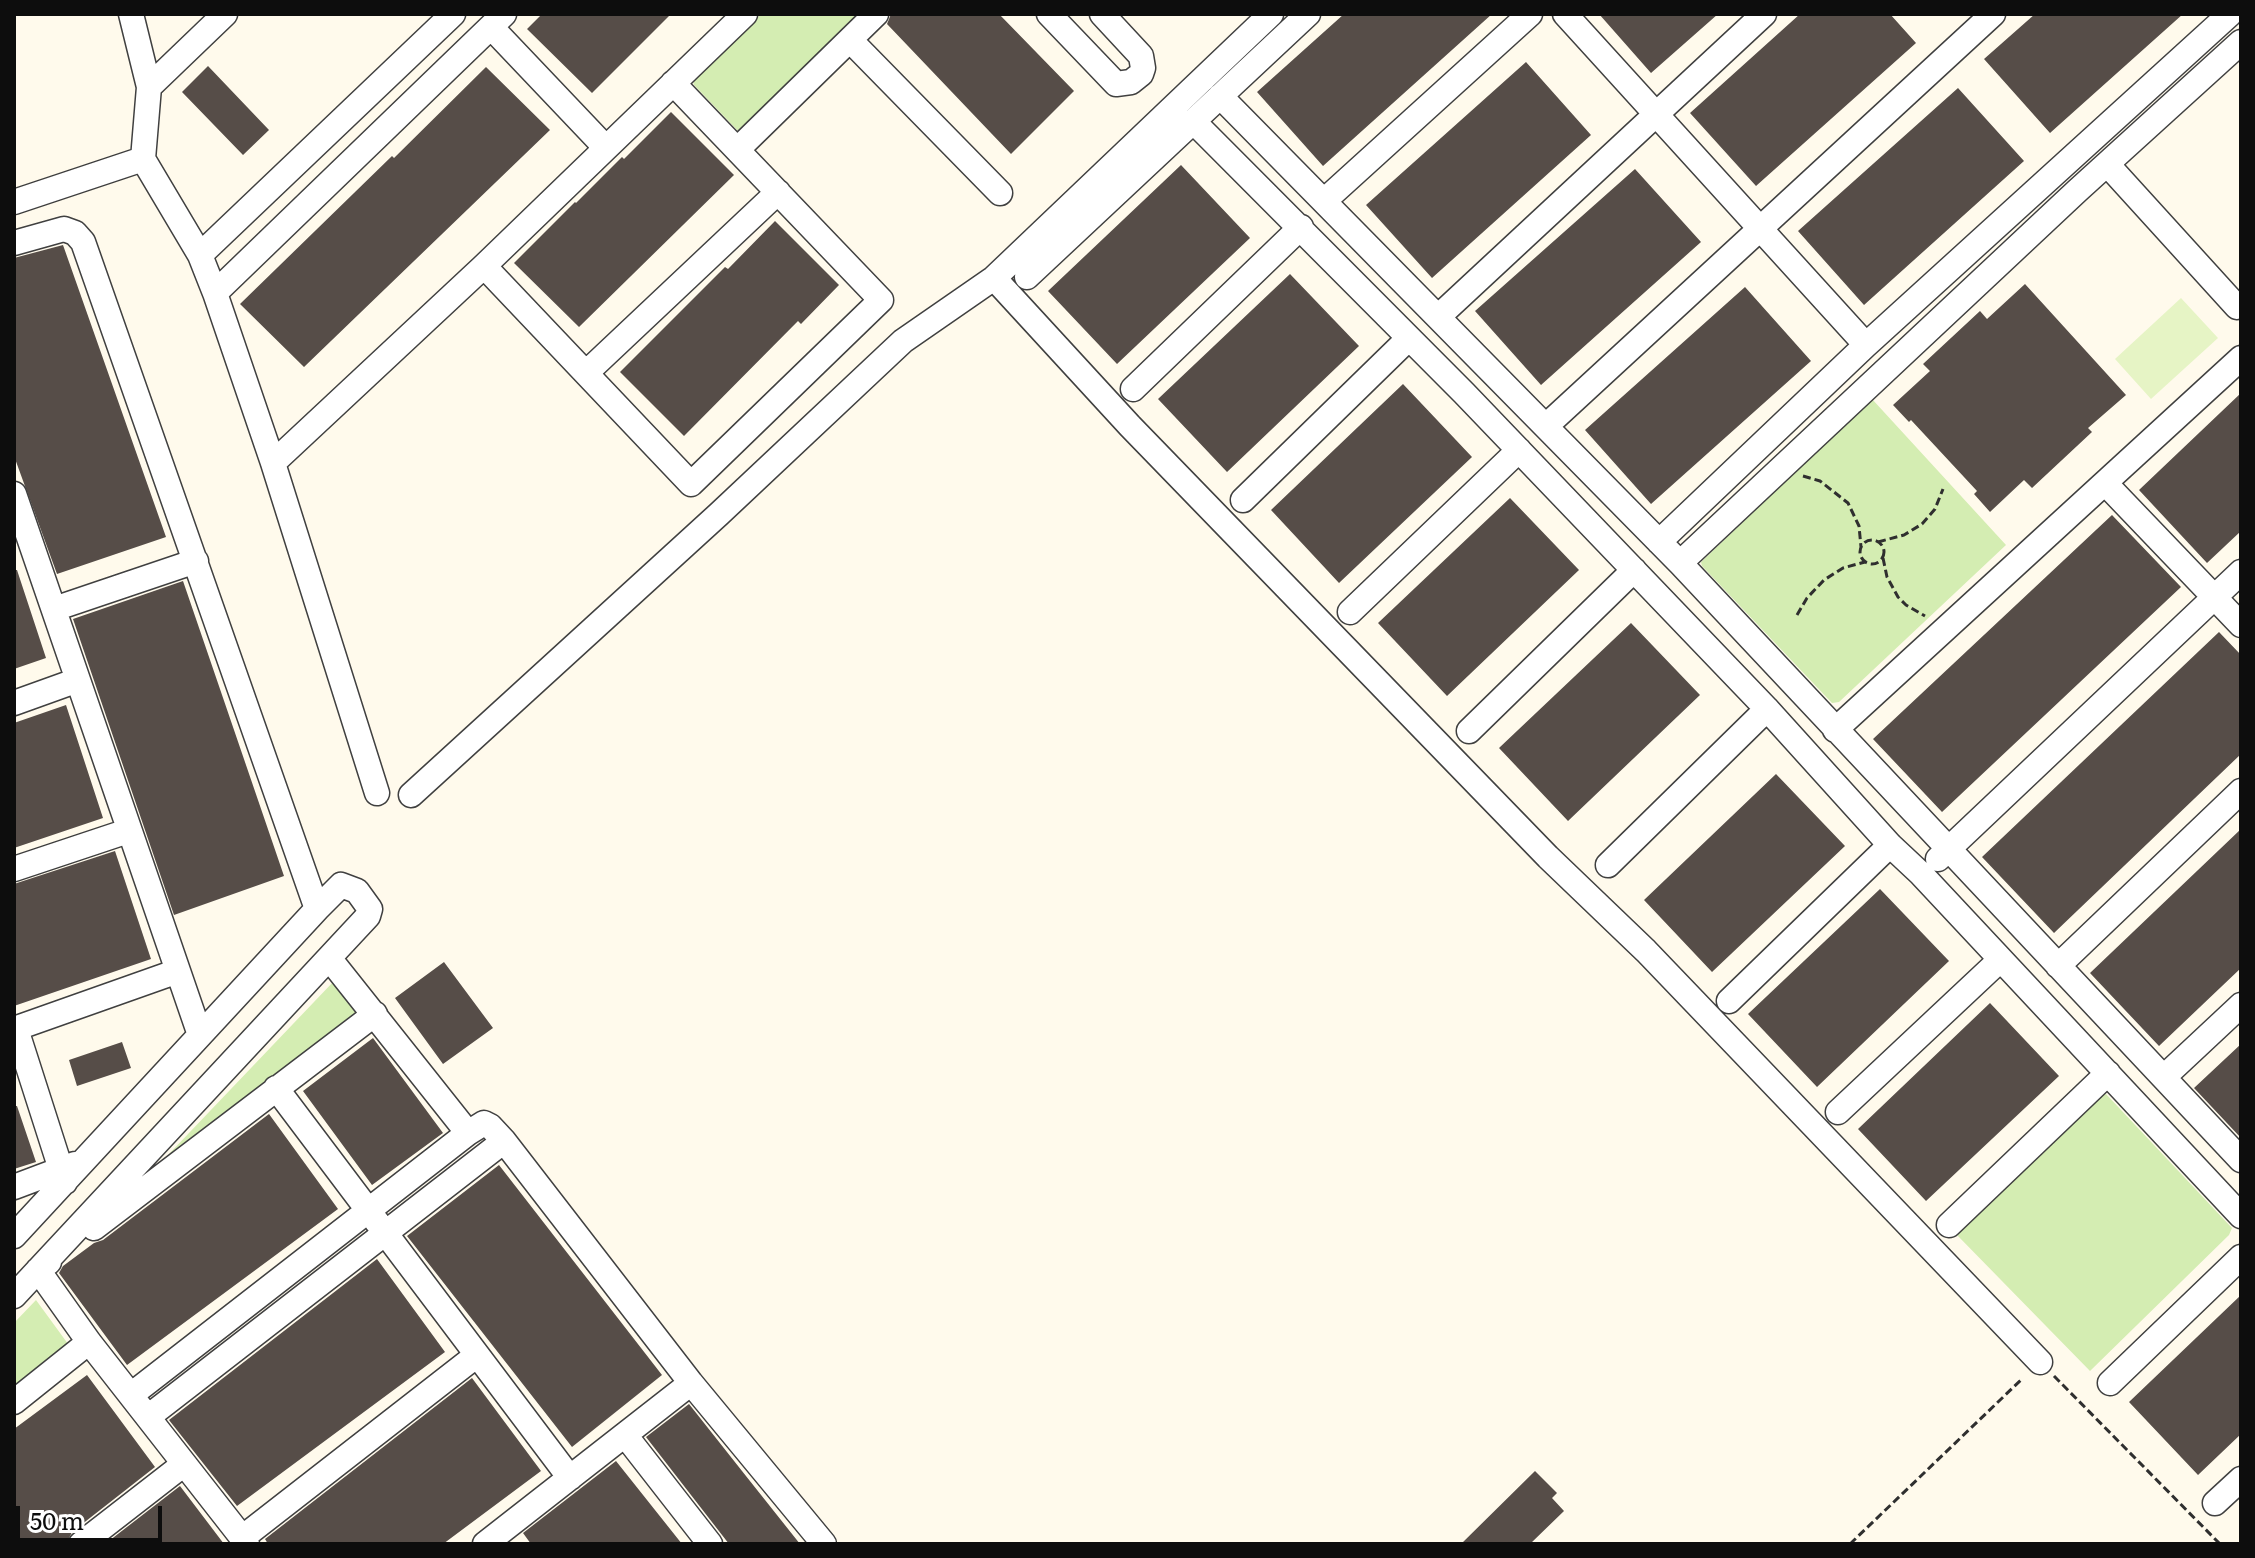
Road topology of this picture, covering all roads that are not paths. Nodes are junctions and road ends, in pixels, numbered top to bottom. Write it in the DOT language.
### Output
graph roads {
  1 [pos="131,14"];
  2 [pos="225,14"];
  3 [pos="453,14"];
  4 [pos="745,14"];
  5 [pos="876,14"];
  6 [pos="1049,14"];
  7 [pos="1102,14"];
  8 [pos="1271,14"];
  9 [pos="1308,14"];
  10 [pos="1530,14"];
  11 [pos="1565,14"];
  12 [pos="1764,14"];
  13 [pos="1993,14"];
  14 [pos="2230,14"];
  15 [pos="497,20"];
  16 [pos="850,40"];
  17 [pos="2241,42"];
  18 [pos="673,83"];
  19 [pos="149,87"];
  20 [pos="1220,96"];
  21 [pos="1655,113"];
  22 [pos="1193,121"];
  23 [pos="606,148"];
  24 [pos="738,149"];
  25 [pos="143,159"];
  26 [pos="2107,164"];
  27 [pos="2057,170"];
  28 [pos="2077,191"];
  29 [pos="778,192"];
  30 [pos="1000,193"];
  31 [pos="1324,201"];
  32 [pos="14,202"];
  33 [pos="1301,227"];
  34 [pos="1760,227"];
  35 [pos="14,243"];
  36 [pos="200,255"];
  37 [pos="484,266"];
  38 [pos="1027,277"];
  39 [pos="994,278"];
  40 [pos="215,293"];
  41 [pos="2237,307"];
  42 [pos="1438,317"];
  43 [pos="1409,338"];
  44 [pos="1866,345"];
  45 [pos="2241,358"];
  46 [pos="1488,368"];
  47 [pos="586,373"];
  48 [pos="1133,389"];
  49 [pos="1464,393"];
  50 [pos="1546,426"];
  51 [pos="1519,450"];
  52 [pos="273,463"];
  53 [pos="2105,483"];
  54 [pos="14,494"];
  55 [pos="1243,500"];
  56 [pos="20,529"];
  57 [pos="1659,542"];
  58 [pos="196,561"];
  59 [pos="1680,563"];
  60 [pos="1634,570"];
  61 [pos="2241,572"];
  62 [pos="2215,597"];
  63 [pos="54,609"];
  64 [pos="1350,612"];
  65 [pos="2241,625"];
  66 [pos="78,680"];
  67 [pos="14,703"];
  68 [pos="1767,709"];
  69 [pos="1835,730"];
  70 [pos="1469,731"];
  71 [pos="2241,791"];
  72 [pos="377,793"];
  73 [pos="411,795"];
  74 [pos="128,831"];
  75 [pos="1890,845"];
  76 [pos="1947,850"];
  77 [pos="1608,865"];
  78 [pos="14,869"];
  79 [pos="1921,874"];
  80 [pos="317,909"];
  81 [pos="329,958"];
  82 [pos="2000,960"];
  83 [pos="2058,966"];
  84 [pos="178,971"];
  85 [pos="1729,1001"];
  86 [pos="2241,1005"];
  87 [pos="375,1014"];
  88 [pos="15,1029"];
  89 [pos="200,1035"];
  90 [pos="2108,1073"];
  91 [pos="2164,1077"];
  92 [pos="276,1088"];
  93 [pos="1838,1112"];
  94 [pos="468,1133"];
  95 [pos="504,1141"];
  96 [pos="2241,1160"];
  97 [pos="69,1171"];
  98 [pos="14,1187"];
  99 [pos="370,1211"];
  100 [pos="2241,1216"];
  101 [pos="1949,1225"];
  102 [pos="384,1233"];
  103 [pos="14,1236"];
  104 [pos="2241,1257"];
  105 [pos="38,1270"];
  106 [pos="14,1296"];
  107 [pos="89,1342"];
  108 [pos="477,1355"];
  109 [pos="2040,1362"];
  110 [pos="691,1383"];
  111 [pos="2110,1383"];
  112 [pos="131,1395"];
  113 [pos="14,1402"];
  114 [pos="148,1417"];
  115 [pos="625,1435"];
  116 [pos="184,1464"];
  117 [pos="570,1478"];
  118 [pos="2241,1479"];
  119 [pos="2215,1503"];
  120 [pos="512,1536"];
  121 [pos="245,1541"];
  122 [pos="81,1544"];
  123 [pos="485,1544"];
  124 [pos="710,1544"];
  125 [pos="824,1544"];
  1 -- 19 [label="street"];
  2 -- 19 [label="street"];
  3 -- 36 [label="street"];
  4 -- 18 [label="street"];
  5 -- 16 [label="street"];
  6 -- 7 [label="street"];
  8 -- 39 [label="street"];
  9 -- 20 [label="street"];
  10 -- 31 [label="street"];
  11 -- 21 [label="street"];
  12 -- 21 [label="street"];
  13 -- 34 [label="street"];
  14 -- 27 [label="street"];
  15 -- 23 [label="street"];
  15 -- 40 [label="street"];
  16 -- 24 [label="street"];
  16 -- 30 [label="street"];
  17 -- 26 [label="street"];
  18 -- 23 [label="street"];
  18 -- 24 [label="street"];
  19 -- 25 [label="street"];
  20 -- 22 [label="street"];
  20 -- 31 [label="street"];
  21 -- 34 [label="street"];
  21 -- 42 [label="street"];
  22 -- 33 [label="street"];
  22 -- 38 [label="street"];
  23 -- 37 [label="street"];
  24 -- 29 [label="street"];
  25 -- 32 [label="street"];
  25 -- 36 [label="street"];
  26 -- 28 [label="street"];
  26 -- 41 [label="street"];
  27 -- 28 [label="street"];
  27 -- 44 [label="street"];
  28 -- 59 [label="street"];
  29 -- 47 [label="street"];
  29 -- 47 [label="street"];
  31 -- 42 [label="street"];
  33 -- 43 [label="street"];
  33 -- 48 [label="street"];
  34 -- 44 [label="street"];
  34 -- 50 [label="street"];
  35 -- 58 [label="street"];
  36 -- 40 [label="street"];
  37 -- 47 [label="street"];
  37 -- 52 [label="street"];
  39 -- 73 [label="street"];
  39 -- 109 [label="street"];
  40 -- 52 [label="street"];
  42 -- 46 [label="street"];
  43 -- 49 [label="street"];
  43 -- 55 [label="street"];
  44 -- 57 [label="street"];
  45 -- 53 [label="street"];
  46 -- 49 [label="street"];
  46 -- 50 [label="street"];
  49 -- 51 [label="street"];
  50 -- 57 [label="street"];
  51 -- 60 [label="street"];
  51 -- 64 [label="street"];
  52 -- 72 [label="street"];
  53 -- 62 [label="street"];
  53 -- 69 [label="street"];
  54 -- 56 [label="street"];
  56 -- 63 [label="street"];
  57 -- 59 [label="street"];
  58 -- 63 [label="street"];
  58 -- 80 [label="street"];
  59 -- 69 [label="street"];
  60 -- 68 [label="street"];
  60 -- 70 [label="street"];
  61 -- 62 [label="street"];
  62 -- 65 [label="street"];
  62 -- 76 [label="street"];
  63 -- 66 [label="street"];
  66 -- 67 [label="street"];
  66 -- 74 [label="street"];
  68 -- 75 [label="street"];
  68 -- 77 [label="street"];
  69 -- 76 [label="street"];
  71 -- 83 [label="street"];
  74 -- 78 [label="street"];
  74 -- 84 [label="street"];
  75 -- 79 [label="street"];
  75 -- 85 [label="street"];
  76 -- 79 [label="street"];
  76 -- 83 [label="street"];
  79 -- 82 [label="street"];
  80 -- 81 [label="street"];
  80 -- 89 [label="street"];
  81 -- 87 [label="street"];
  81 -- 105 [label="street"];
  82 -- 90 [label="street"];
  82 -- 93 [label="street"];
  83 -- 91 [label="street"];
  84 -- 88 [label="street"];
  84 -- 89 [label="street"];
  86 -- 91 [label="street"];
  87 -- 92 [label="street"];
  87 -- 94 [label="street"];
  88 -- 97 [label="street"];
  89 -- 97 [label="street"];
  90 -- 100 [label="street"];
  90 -- 101 [label="street"];
  91 -- 96 [label="street"];
  92 -- 99 [label="street"];
  92 -- 105 [label="street"];
  94 -- 95 [label="street"];
  94 -- 99 [label="street"];
  95 -- 102 [label="street"];
  95 -- 110 [label="street"];
  97 -- 98 [label="street"];
  97 -- 103 [label="street"];
  99 -- 102 [label="street"];
  99 -- 112 [label="street"];
  102 -- 108 [label="street"];
  102 -- 114 [label="street"];
  104 -- 111 [label="street"];
  105 -- 106 [label="street"];
  105 -- 107 [label="street"];
  107 -- 112 [label="street"];
  107 -- 113 [label="street"];
  108 -- 117 [label="street"];
  108 -- 121 [label="street"];
  110 -- 115 [label="street"];
  110 -- 125 [label="street"];
  112 -- 114 [label="street"];
  114 -- 116 [label="street"];
  115 -- 117 [label="street"];
  115 -- 124 [label="street"];
  116 -- 121 [label="street"];
  116 -- 122 [label="street"];
  117 -- 120 [label="street"];
  118 -- 119 [label="street"];
  120 -- 123 [label="street"];
}
